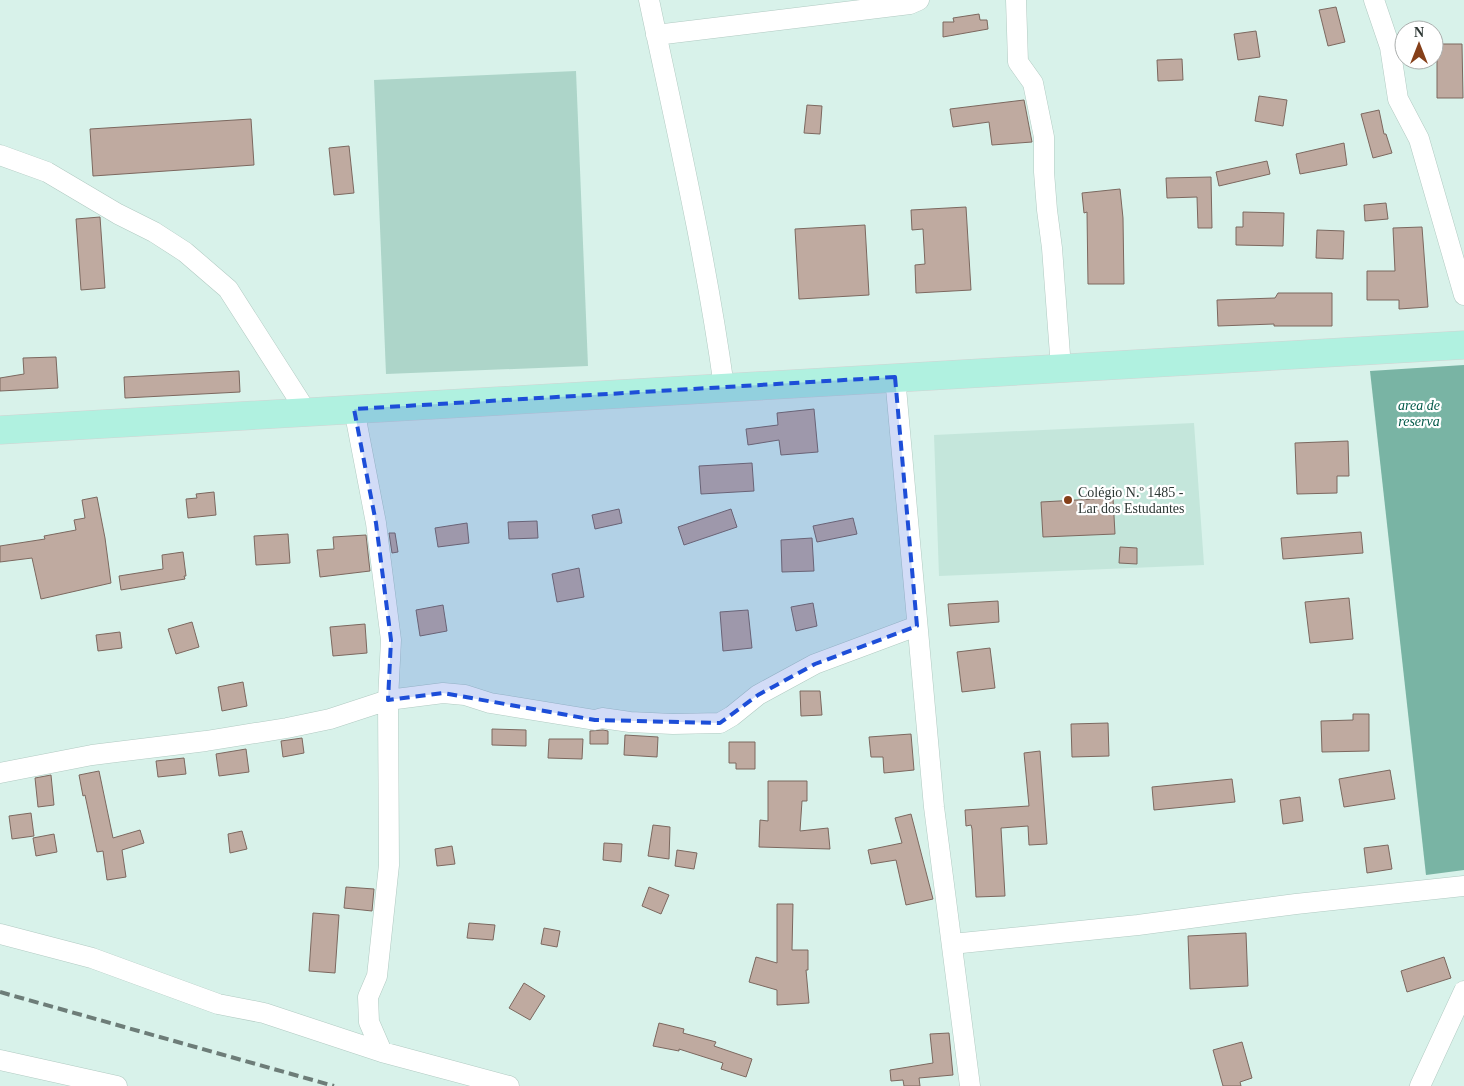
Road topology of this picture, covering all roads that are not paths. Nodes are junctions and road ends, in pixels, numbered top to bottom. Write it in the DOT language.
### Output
graph roads {
  1 [pos="649,0"];
  2 [pos="919,0"];
  3 [pos="1016,0"];
  4 [pos="1374,0"];
  5 [pos="656,35"];
  6 [pos="0,155"];
  7 [pos="1464,295"];
  8 [pos="1464,345"];
  9 [pos="1060,368"];
  10 [pos="894,377"];
  11 [pos="724,387"];
  12 [pos="354,409"];
  13 [pos="306,412"];
  14 [pos="0,430"];
  15 [pos="917,626"];
  16 [pos="388,700"];
  17 [pos="0,773"];
  18 [pos="1464,886"];
  19 [pos="0,934"];
  20 [pos="952,944"];
  21 [pos="1464,991"];
  22 [pos="382,1052"];
  23 [pos="0,1060"];
  24 [pos="117,1086"];
  25 [pos="509,1086"];
  26 [pos="970,1086"];
  27 [pos="1420,1086"];
  1 -- 5 [label="street"];
  2 -- 5 [label="street"];
  3 -- 9 [label="street"];
  4 -- 7 [label="street"];
  5 -- 11 [label="street"];
  6 -- 13 [label="street"];
  8 -- 9 [label="main road"];
  9 -- 10 [label="main road"];
  10 -- 11 [label="main road"];
  10 -- 15 [label="street"];
  11 -- 12 [label="main road"];
  12 -- 13 [label="main road"];
  12 -- 16 [label="street"];
  13 -- 14 [label="main road"];
  15 -- 16 [label="street"];
  15 -- 20 [label="street"];
  16 -- 17 [label="street"];
  16 -- 22 [label="street"];
  18 -- 20 [label="street"];
  19 -- 22 [label="street"];
  20 -- 26 [label="street"];
  21 -- 27 [label="street"];
  22 -- 25 [label="street"];
  23 -- 24 [label="street"];
}
